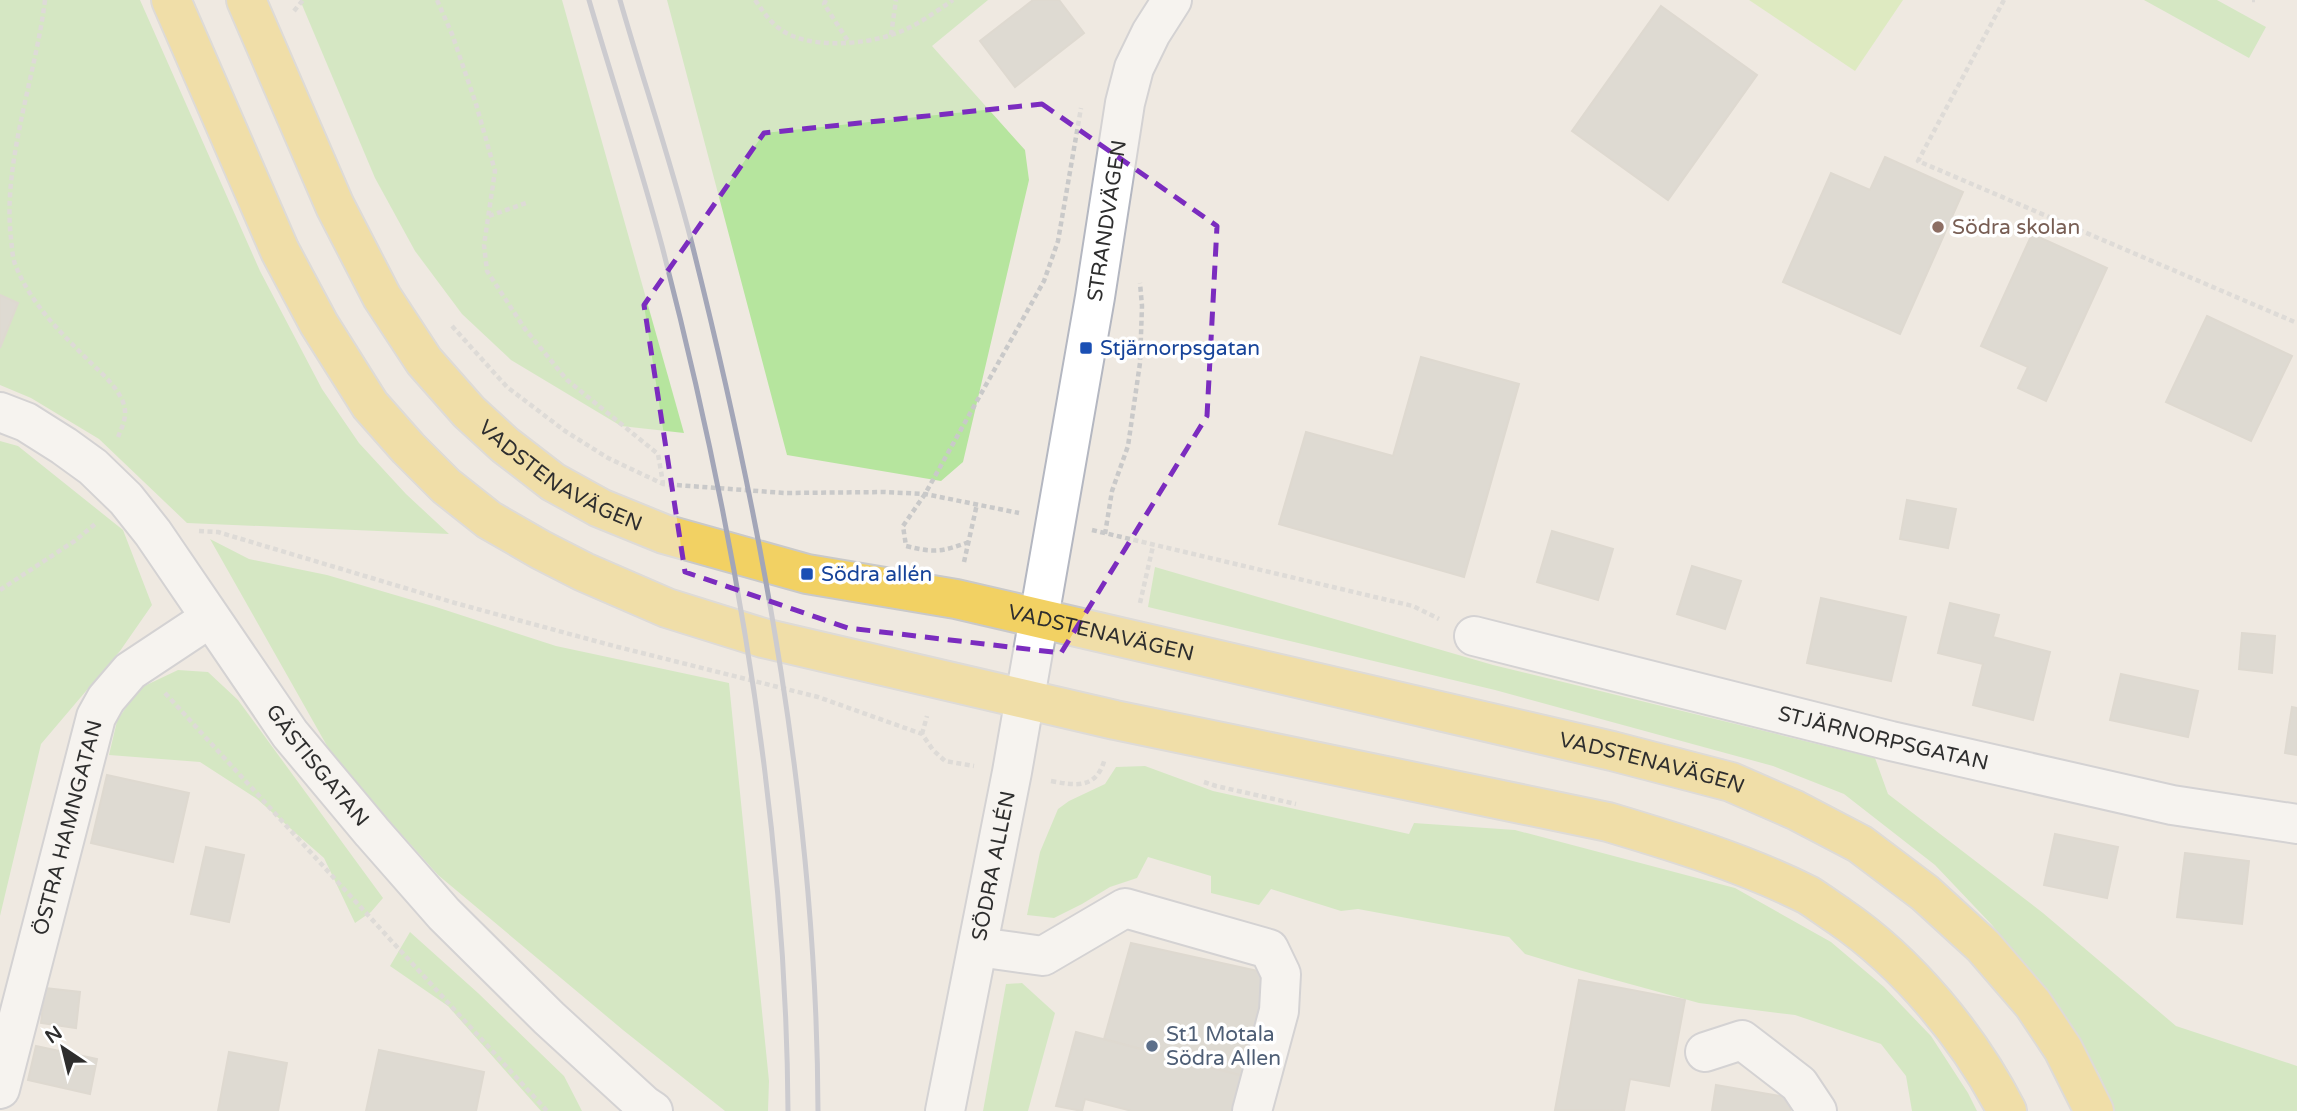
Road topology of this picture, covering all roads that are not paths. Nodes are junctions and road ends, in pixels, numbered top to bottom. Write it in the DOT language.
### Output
graph roads {
  1 [pos="171,0"];
  2 [pos="246,0"];
  3 [pos="1172,0"];
  4 [pos="0,412"];
  5 [pos="210,618"];
  6 [pos="1039,618"];
  7 [pos="1474,636"];
  8 [pos="1025,700"];
  9 [pos="2297,824"];
  10 [pos="978,947"];
  11 [pos="1705,1052"];
  12 [pos="0,1089"];
  13 [pos="646,1109"];
  14 [pos="945,1111"];
  15 [pos="1252,1111"];
  16 [pos="1817,1111"];
  17 [pos="2007,1111"];
  18 [pos="2094,1111"];
  1 -- 8 [label="main road"];
  2 -- 6 [label="main road, VADSTENAVÄGEN"];
  3 -- 6 [label="street, STRANDVÄGEN"];
  4 -- 5 [label="street, GÄSTISGATAN"];
  5 -- 12 [label="street, ÖSTRA HAMNGATAN"];
  5 -- 13 [label="street, GÄSTISGATAN"];
  6 -- 8 [label="street, SÖDRA ALLÉN"];
  6 -- 18 [label="main road, VADSTENAVÄGEN"];
  7 -- 9 [label="street, STJÄRNORPSGATAN"];
  8 -- 10 [label="street, SÖDRA ALLÉN"];
  8 -- 17 [label="main road"];
  10 -- 14 [label="street, SÖDRA ALLÉN"];
  10 -- 15 [label="street"];
  11 -- 16 [label="street"];
}
